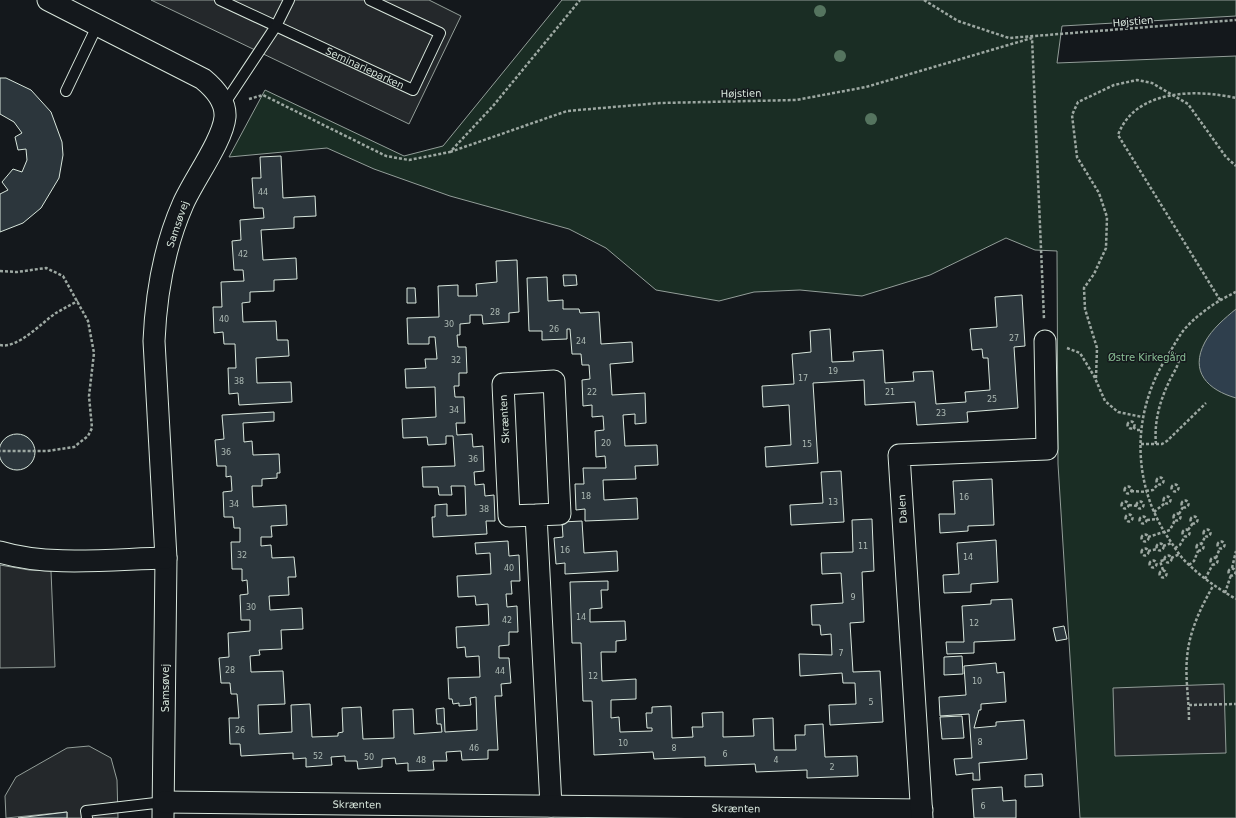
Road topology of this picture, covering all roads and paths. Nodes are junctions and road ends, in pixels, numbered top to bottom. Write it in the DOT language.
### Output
graph roads {
  1 [pos="48,0"];
  2 [pos="220,0"];
  3 [pos="290,0"];
  4 [pos="370,0"];
  5 [pos="924,0"];
  6 [pos="1236,20"];
  7 [pos="98,24"];
  8 [pos="276,26"];
  9 [pos="1032,38"];
  10 [pos="66,91"];
  11 [pos="1171,94"];
  12 [pos="1236,98"];
  13 [pos="223,106"];
  14 [pos="450,152"];
  15 [pos="1236,166"];
  16 [pos="0,271"];
  17 [pos="1236,292"];
  18 [pos="1220,300"];
  19 [pos="78,301"];
  20 [pos="1045,341"];
  21 [pos="0,345"];
  22 [pos="1171,350"];
  23 [pos="1096,379"];
  24 [pos="1206,403"];
  25 [pos="1142,417"];
  26 [pos="1133,427"];
  27 [pos="1142,430"];
  28 [pos="1141,444"];
  29 [pos="1156,444"];
  30 [pos="0,451"];
  31 [pos="1158,484"];
  32 [pos="1131,491"];
  33 [pos="1174,491"];
  34 [pos="1146,492"];
  35 [pos="1169,497"];
  36 [pos="1150,503"];
  37 [pos="1166,503"];
  38 [pos="1144,504"];
  39 [pos="1129,505"];
  40 [pos="1137,506"];
  41 [pos="1183,507"];
  42 [pos="1154,512"];
  43 [pos="1178,514"];
  44 [pos="536,515"];
  45 [pos="1133,518"];
  46 [pos="1140,519"];
  47 [pos="1157,519"];
  48 [pos="1147,520"];
  49 [pos="1175,520"];
  50 [pos="1193,523"];
  51 [pos="1188,530"];
  52 [pos="1164,532"];
  53 [pos="1185,536"];
  54 [pos="1205,536"];
  55 [pos="1148,537"];
  56 [pos="1172,543"];
  57 [pos="1202,544"];
  58 [pos="1175,548"];
  59 [pos="1220,548"];
  60 [pos="1148,551"];
  61 [pos="1198,551"];
  62 [pos="1236,551"];
  63 [pos="0,552"];
  64 [pos="1180,554"];
  65 [pos="166,558"];
  66 [pos="1172,558"];
  67 [pos="1216,558"];
  68 [pos="1165,560"];
  69 [pos="1160,561"];
  70 [pos="1156,562"];
  71 [pos="1212,564"];
  72 [pos="1189,565"];
  73 [pos="1163,570"];
  74 [pos="1205,579"];
  75 [pos="1213,586"];
  76 [pos="1225,593"];
  77 [pos="1236,599"];
  78 [pos="1236,704"];
  79 [pos="1189,705"];
  80 [pos="1189,720"];
  81 [pos="551,806"];
  82 [pos="164,810"];
  83 [pos="922,814"];
  84 [pos="87,818"];
  1 -- 7 [label="street"];
  2 -- 8 [label="lane, Seminarieparken"];
  3 -- 8 [label="lane"];
  4 -- 8 [label="lane, Seminarieparken"];
  5 -- 9 [label="path, Højstien"];
  6 -- 9 [label="path, Højstien"];
  7 -- 10 [label="lane"];
  7 -- 13 [label="street"];
  8 -- 13 [label="lane"];
  9 -- 14 [label="path, Højstien"];
  9 -- 20 [label="path"];
  11 -- 12 [label="path"];
  11 -- 15 [label="path"];
  11 -- 18 [label="path"];
  11 -- 23 [label="path"];
  13 -- 65 [label="street, Samsøvej"];
  16 -- 19 [label="path"];
  17 -- 18 [label="path"];
  18 -- 22 [label="path"];
  19 -- 21 [label="path"];
  19 -- 30 [label="path"];
  20 -- 23 [label="path"];
  20 -- 83 [label="street, Dalen"];
  22 -- 25 [label="path"];
  22 -- 29 [label="path"];
  23 -- 25 [label="path"];
  24 -- 29 [label="path"];
  25 -- 27 [label="path"];
  26 -- 27 [label="path"];
  27 -- 28 [label="path"];
  28 -- 29 [label="path"];
  28 -- 34 [label="path"];
  31 -- 34 [label="path"];
  32 -- 34 [label="path"];
  33 -- 35 [label="path"];
  34 -- 36 [label="path"];
  35 -- 37 [label="path"];
  35 -- 37 [label="path"];
  36 -- 38 [label="path"];
  36 -- 42 [label="path"];
  37 -- 42 [label="path"];
  38 -- 40 [label="path"];
  38 -- 40 [label="path"];
  39 -- 40 [label="path"];
  41 -- 43 [label="path"];
  42 -- 47 [label="path"];
  43 -- 49 [label="path"];
  43 -- 49 [label="path"];
  44 -- 44 [label="street, Skrænten"];
  44 -- 81 [label="street"];
  45 -- 46 [label="path"];
  46 -- 48 [label="path"];
  46 -- 48 [label="path"];
  47 -- 48 [label="path"];
  47 -- 52 [label="path"];
  49 -- 52 [label="path"];
  50 -- 51 [label="path"];
  51 -- 53 [label="path"];
  51 -- 53 [label="path"];
  52 -- 55 [label="path"];
  52 -- 56 [label="path"];
  53 -- 58 [label="path"];
  54 -- 57 [label="path"];
  56 -- 58 [label="path"];
  56 -- 60 [label="path"];
  57 -- 61 [label="path"];
  57 -- 61 [label="path"];
  58 -- 64 [label="path"];
  59 -- 67 [label="path"];
  61 -- 72 [label="path"];
  62 -- 76 [label="path"];
  63 -- 65 [label="street"];
  64 -- 66 [label="path"];
  64 -- 72 [label="path"];
  65 -- 82 [label="street, Samsøvej"];
  66 -- 68 [label="path"];
  66 -- 68 [label="path"];
  67 -- 71 [label="path"];
  67 -- 71 [label="path"];
  68 -- 69 [label="path"];
  69 -- 70 [label="path"];
  69 -- 73 [label="path"];
  71 -- 74 [label="path"];
  72 -- 74 [label="path"];
  74 -- 75 [label="path"];
  75 -- 76 [label="path"];
  75 -- 79 [label="path"];
  76 -- 77 [label="path"];
  78 -- 79 [label="path"];
  79 -- 80 [label="path"];
  81 -- 82 [label="street, Skrænten"];
  81 -- 83 [label="street, Skrænten"];
  82 -- 84 [label="lane"];
}
